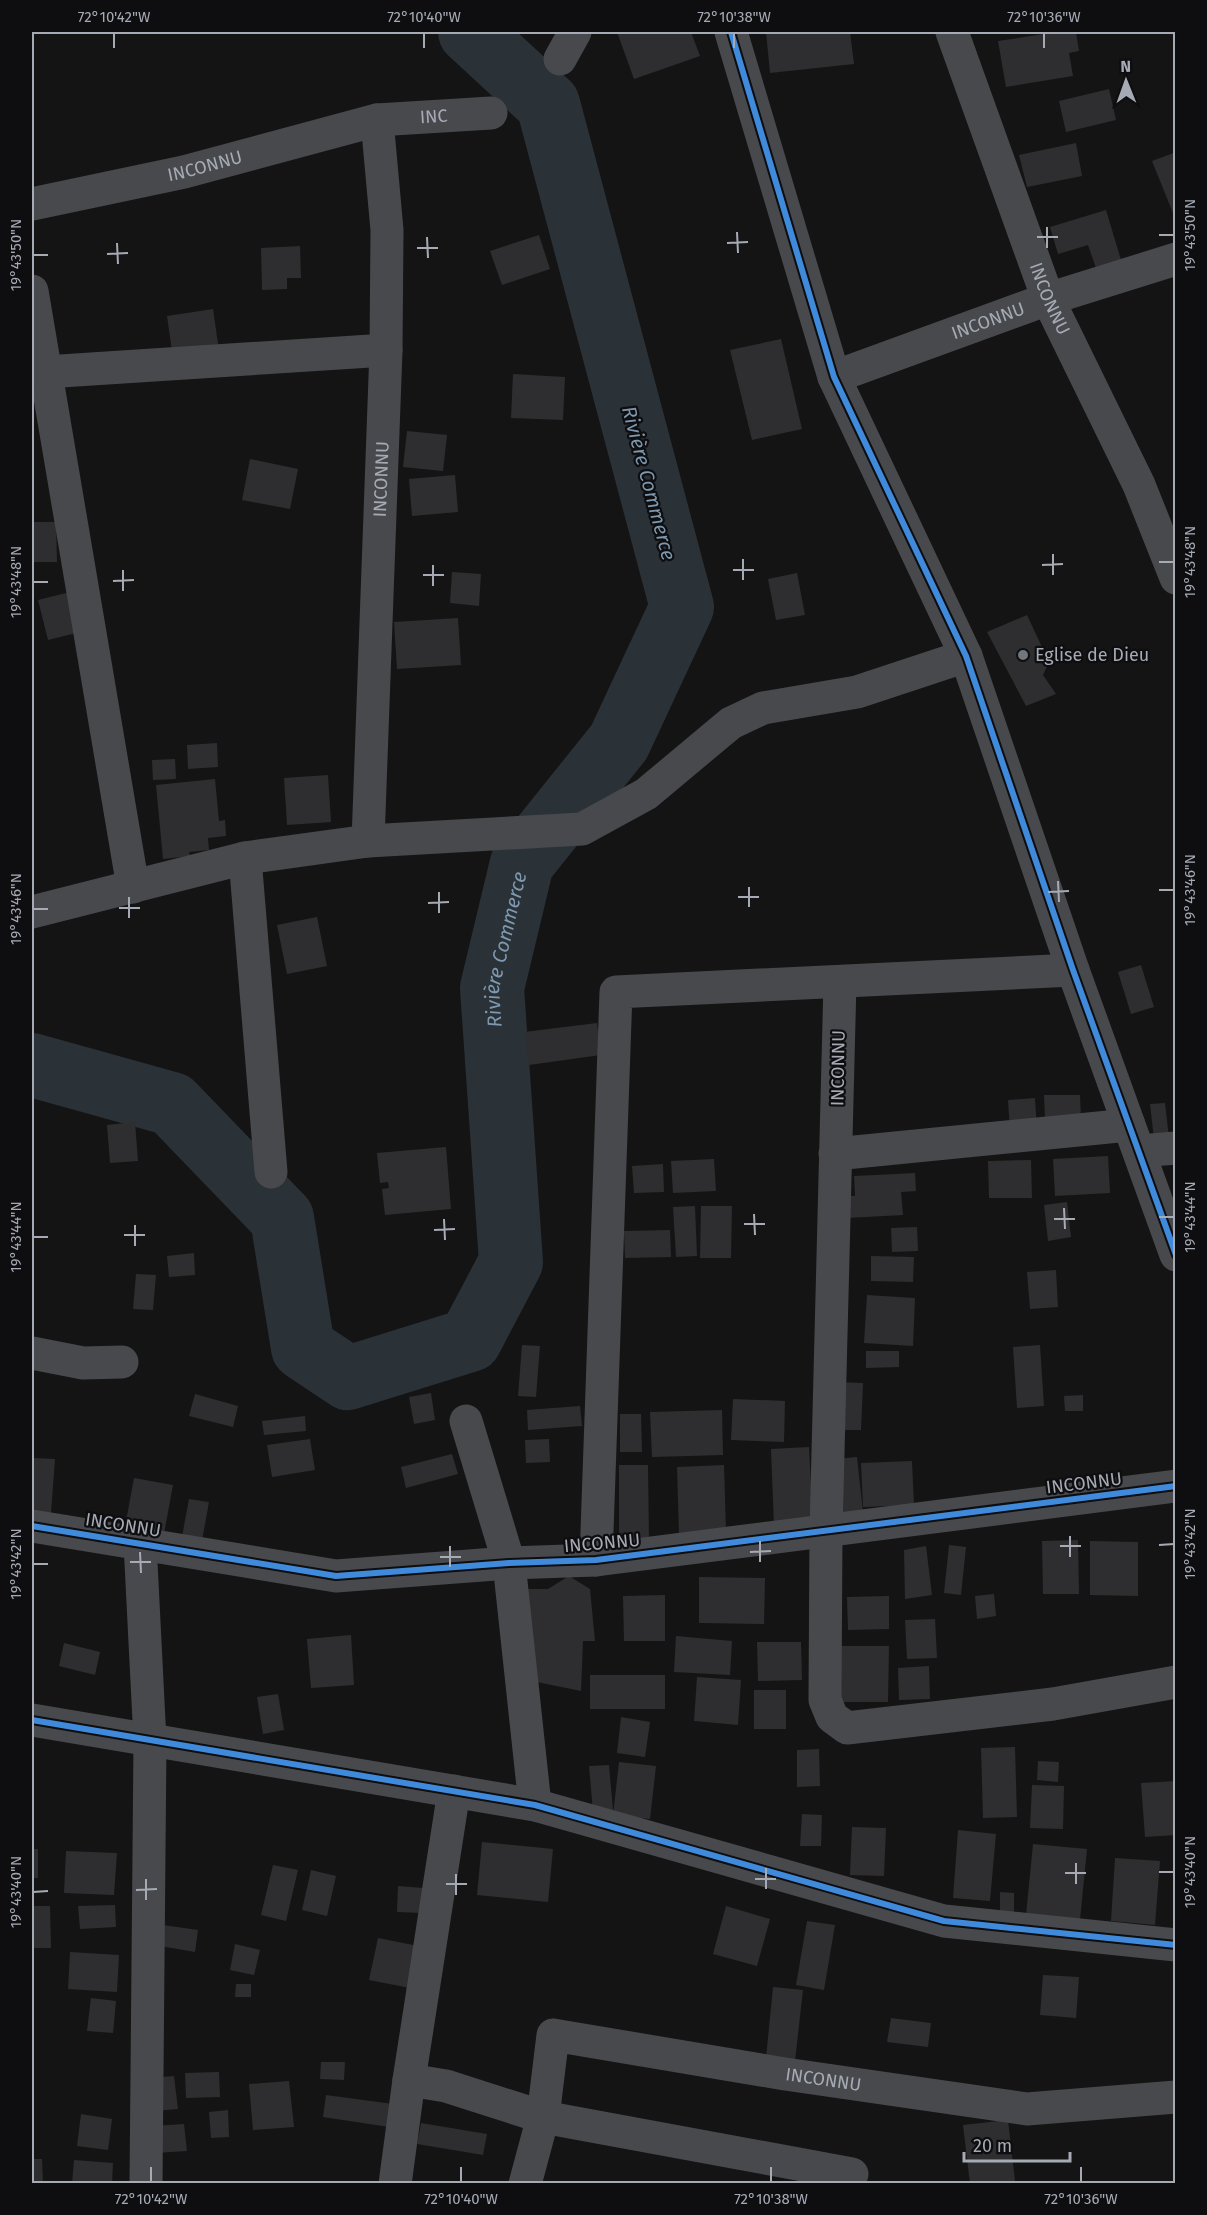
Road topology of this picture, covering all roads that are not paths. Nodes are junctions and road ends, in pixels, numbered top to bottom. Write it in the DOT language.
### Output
graph roads {
  1 [pos="731,32"];
  2 [pos="952,32"];
  3 [pos="491,113"];
  4 [pos="376,120"];
  5 [pos="32,204"];
  6 [pos="1176,259"];
  7 [pos="32,291"];
  8 [pos="1048,299"];
  9 [pos="386,350"];
  10 [pos="39,354"];
  11 [pos="834,377"];
  12 [pos="1165,519"];
  13 [pos="1176,578"];
  14 [pos="966,656"];
  15 [pos="368,842"];
  16 [pos="245,858"];
  17 [pos="133,887"];
  18 [pos="32,912"];
  19 [pos="1073,970"];
  20 [pos="840,982"];
  21 [pos="1134,1138"];
  22 [pos="1176,1148"];
  23 [pos="835,1154"];
  24 [pos="271,1172"];
  25 [pos="1176,1255"];
  26 [pos="32,1353"];
  27 [pos="122,1362"];
  28 [pos="466,1421"];
  29 [pos="1176,1486"];
  30 [pos="32,1526"];
  31 [pos="826,1531"];
  32 [pos="140,1543"];
  33 [pos="596,1560"];
  34 [pos="509,1563"];
  35 [pos="1176,1682"];
  36 [pos="32,1720"];
  37 [pos="150,1741"];
  38 [pos="454,1791"];
  39 [pos="535,1805"];
  40 [pos="1176,1945"];
  41 [pos="409,2080"];
  42 [pos="1176,2097"];
  43 [pos="543,2117"];
  44 [pos="852,2174"];
  45 [pos="146,2184"];
  46 [pos="395,2184"];
  47 [pos="525,2184"];
  1 -- 11 [label="street"];
  2 -- 8 [label="street, INCONNU"];
  3 -- 4 [label="street, INC"];
  4 -- 5 [label="street, INCONNU"];
  4 -- 9 [label="street, INCONNU"];
  6 -- 8 [label="street, INCONNU"];
  7 -- 10 [label="street"];
  8 -- 11 [label="street, INCONNU"];
  8 -- 12 [label="street, INCONNU"];
  9 -- 10 [label="street"];
  9 -- 15 [label="street, INCONNU"];
  10 -- 17 [label="street"];
  11 -- 14 [label="street"];
  12 -- 13 [label="street, INCONNU"];
  14 -- 15 [label="street"];
  14 -- 19 [label="street"];
  15 -- 16 [label="street"];
  16 -- 17 [label="street"];
  16 -- 24 [label="street"];
  17 -- 18 [label="street"];
  19 -- 20 [label="street"];
  19 -- 21 [label="street"];
  20 -- 23 [label="street, INCONNU"];
  20 -- 33 [label="street"];
  21 -- 22 [label="street"];
  21 -- 23 [label="street"];
  21 -- 25 [label="street"];
  23 -- 31 [label="street, INCONNU"];
  26 -- 27 [label="street"];
  28 -- 34 [label="street"];
  29 -- 31 [label="street, INCONNU"];
  30 -- 32 [label="street, INCONNU"];
  31 -- 33 [label="street, INCONNU"];
  31 -- 35 [label="street"];
  32 -- 34 [label="street, INCONNU"];
  32 -- 37 [label="street"];
  33 -- 34 [label="street, INCONNU"];
  34 -- 39 [label="street"];
  36 -- 37 [label="street"];
  37 -- 38 [label="street"];
  37 -- 45 [label="street"];
  38 -- 39 [label="street"];
  38 -- 41 [label="street"];
  39 -- 40 [label="street"];
  41 -- 43 [label="street"];
  41 -- 46 [label="street"];
  42 -- 43 [label="street, INCONNU"];
  43 -- 44 [label="street"];
  43 -- 47 [label="street, INCONNU"];
}
